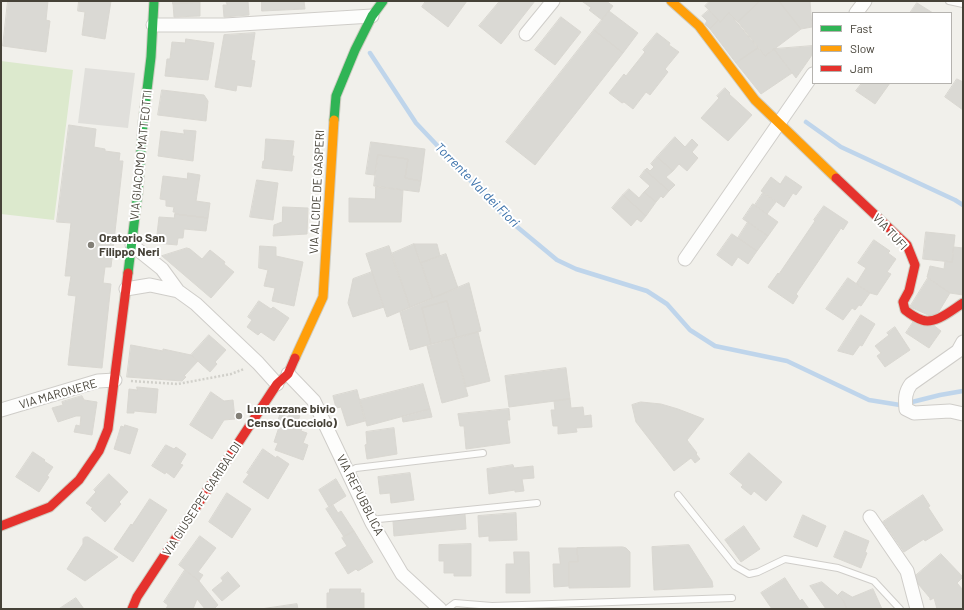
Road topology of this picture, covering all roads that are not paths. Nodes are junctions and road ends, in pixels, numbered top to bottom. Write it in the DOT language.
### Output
graph roads {
  1 [pos="154,1"];
  2 [pos="383,1"];
  3 [pos="553,1"];
  4 [pos="672,1"];
  5 [pos="865,1"];
  6 [pos="949,1"];
  7 [pos="963,4"];
  8 [pos="857,12"];
  9 [pos="372,16"];
  10 [pos="153,25"];
  11 [pos="526,34"];
  12 [pos="812,75"];
  13 [pos="779,123"];
  14 [pos="132,245"];
  15 [pos="685,259"];
  16 [pos="126,290"];
  17 [pos="178,291"];
  18 [pos="963,303"];
  19 [pos="963,342"];
  20 [pos="288,374"];
  21 [pos="114,380"];
  22 [pos="277,384"];
  23 [pos="1,410"];
  24 [pos="963,414"];
  25 [pos="483,453"];
  26 [pos="348,473"];
  27 [pos="678,495"];
  28 [pos="537,503"];
  29 [pos="870,517"];
  30 [pos="372,522"];
  31 [pos="1,526"];
  32 [pos="732,598"];
  33 [pos="132,609"];
  34 [pos="440,609"];
  35 [pos="447,609"];
  36 [pos="900,609"];
  37 [pos="918,609"];
  1 -- 10 [label="street, VIA GIACOMO MATTEOTTI"];
  2 -- 9 [label="street, VIA ALCIDE DE GASPERI"];
  3 -- 11 [label="street"];
  4 -- 13 [label="street, VIA TUFI"];
  5 -- 8 [label="street"];
  6 -- 7 [label="lane"];
  9 -- 10 [label="street"];
  9 -- 20 [label="street, VIA ALCIDE DE GASPERI"];
  10 -- 14 [label="street, VIA GIACOMO MATTEOTTI"];
  12 -- 13 [label="street"];
  13 -- 15 [label="street"];
  13 -- 18 [label="street, VIA TUFI"];
  14 -- 16 [label="street, VIA GIACOMO MATTEOTTI"];
  14 -- 17 [label="street"];
  16 -- 17 [label="street"];
  16 -- 21 [label="street, VIA GIACOMO MATTEOTTI"];
  17 -- 22 [label="street"];
  19 -- 24 [label="street"];
  20 -- 22 [label="street, VIA ALCIDE DE GASPERI"];
  20 -- 26 [label="street, VIA REPUBBLICA"];
  21 -- 23 [label="street, VIA MARONERE"];
  21 -- 31 [label="street, VIA GIACOMO MATTEOTTI"];
  22 -- 33 [label="street, VIA GIUSEPPE GARIBALDI"];
  25 -- 26 [label="lane"];
  26 -- 30 [label="street, VIA REPUBBLICA"];
  27 -- 36 [label="lane"];
  28 -- 30 [label="lane"];
  29 -- 37 [label="street"];
  30 -- 34 [label="street, VIA REPUBBLICA"];
  32 -- 35 [label="lane"];
}
